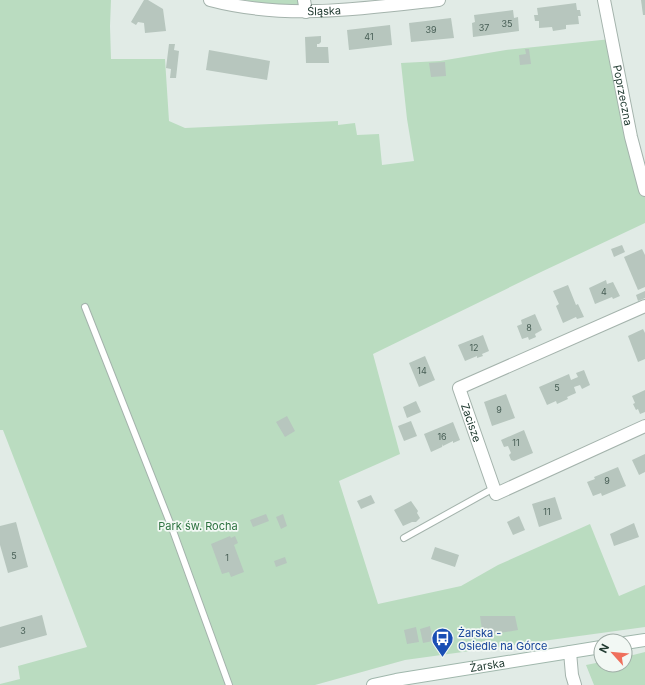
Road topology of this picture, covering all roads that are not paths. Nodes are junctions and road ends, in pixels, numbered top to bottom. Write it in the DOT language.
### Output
graph roads {
  1 [pos="210,0"];
  2 [pos="304,0"];
  3 [pos="434,0"];
  4 [pos="604,0"];
  5 [pos="306,12"];
  6 [pos="645,190"];
  7 [pos="645,306"];
  8 [pos="85,307"];
  9 [pos="645,426"];
  10 [pos="494,488"];
  11 [pos="404,538"];
  12 [pos="645,640"];
  13 [pos="633,642"];
  14 [pos="593,648"];
  15 [pos="570,652"];
  16 [pos="396,683"];
  17 [pos="230,685"];
  18 [pos="373,685"];
  19 [pos="575,685"];
  1 -- 5 [label="street, Śląska"];
  2 -- 5 [label="street"];
  3 -- 5 [label="street, Śląska"];
  4 -- 6 [label="street, Poprzeczna"];
  7 -- 10 [label="street, Zacisze"];
  8 -- 17 [label="lane"];
  9 -- 10 [label="street"];
  10 -- 11 [label="lane"];
  12 -- 13 [label="street"];
  14 -- 15 [label="street, Żarska"];
  15 -- 16 [label="street, Żarska"];
  15 -- 19 [label="street"];
  16 -- 18 [label="street, Żarska"];
}
